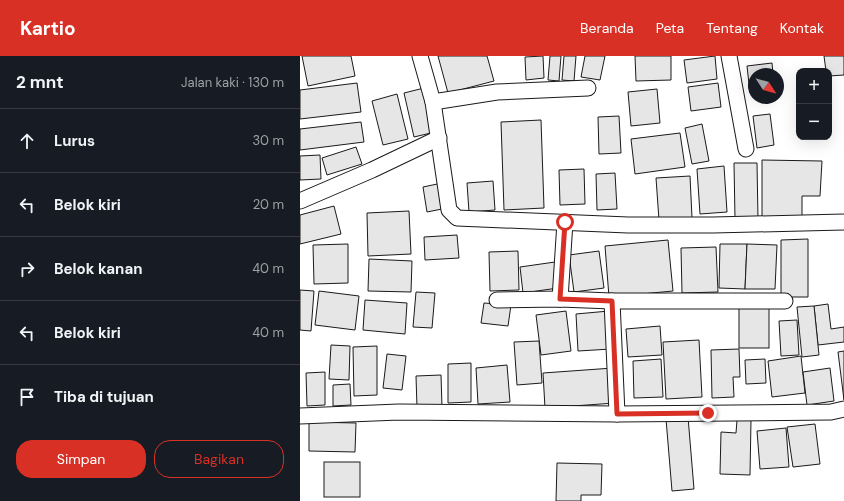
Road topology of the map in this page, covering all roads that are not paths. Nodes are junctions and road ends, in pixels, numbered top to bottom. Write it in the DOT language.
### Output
graph roads {
  1 [pos="420,56"];
  2 [pos="729,56"];
  3 [pos="588,88"];
  4 [pos="433,102"];
  5 [pos="439,138"];
  6 [pos="746,149"];
  7 [pos="300,201"];
  8 [pos="565,222"];
  9 [pos="844,222"];
  10 [pos="560,299"];
  11 [pos="496,300"];
  12 [pos="612,301"];
  13 [pos="785,301"];
  14 [pos="844,409"];
  15 [pos="617,414"];
  16 [pos="300,416"];
  1 -- 4 [label="street"];
  2 -- 6 [label="street"];
  3 -- 4 [label="street"];
  4 -- 5 [label="street"];
  5 -- 7 [label="street"];
  5 -- 8 [label="street"];
  8 -- 9 [label="street"];
  8 -- 10 [label="street"];
  10 -- 11 [label="street"];
  10 -- 12 [label="street"];
  12 -- 13 [label="street"];
  12 -- 15 [label="street"];
  14 -- 15 [label="street"];
  15 -- 16 [label="street"];
}
